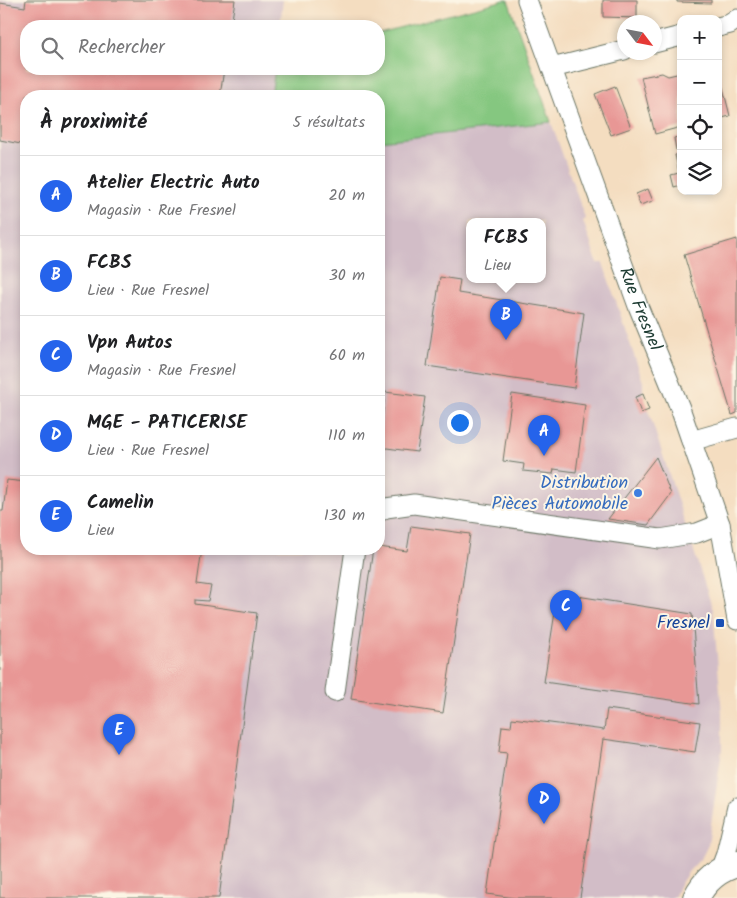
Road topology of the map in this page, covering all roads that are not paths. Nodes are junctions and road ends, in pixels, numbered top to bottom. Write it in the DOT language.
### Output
graph roads {
  1 [pos="527,0"];
  2 [pos="737,19"];
  3 [pos="722,26"];
  4 [pos="677,37"];
  5 [pos="662,40"];
  6 [pos="617,52"];
  7 [pos="552,68"];
  8 [pos="737,428"];
  9 [pos="691,442"];
  10 [pos="385,509"];
  11 [pos="720,524"];
  12 [pos="354,555"];
  13 [pos="737,620"];
  14 [pos="335,692"];
  15 [pos="737,807"];
  16 [pos="728,867"];
  17 [pos="696,898"];
  1 -- 7 [label="street, Rue Fresnel"];
  2 -- 3 [label="street"];
  4 -- 5 [label="street"];
  6 -- 7 [label="street"];
  7 -- 9 [label="street, Rue Fresnel"];
  8 -- 9 [label="street"];
  9 -- 11 [label="street, Rue Fresnel"];
  10 -- 11 [label="street"];
  11 -- 13 [label="street, Rue Fresnel"];
  12 -- 14 [label="street"];
  15 -- 16 [label="street"];
  16 -- 17 [label="street"];
}
